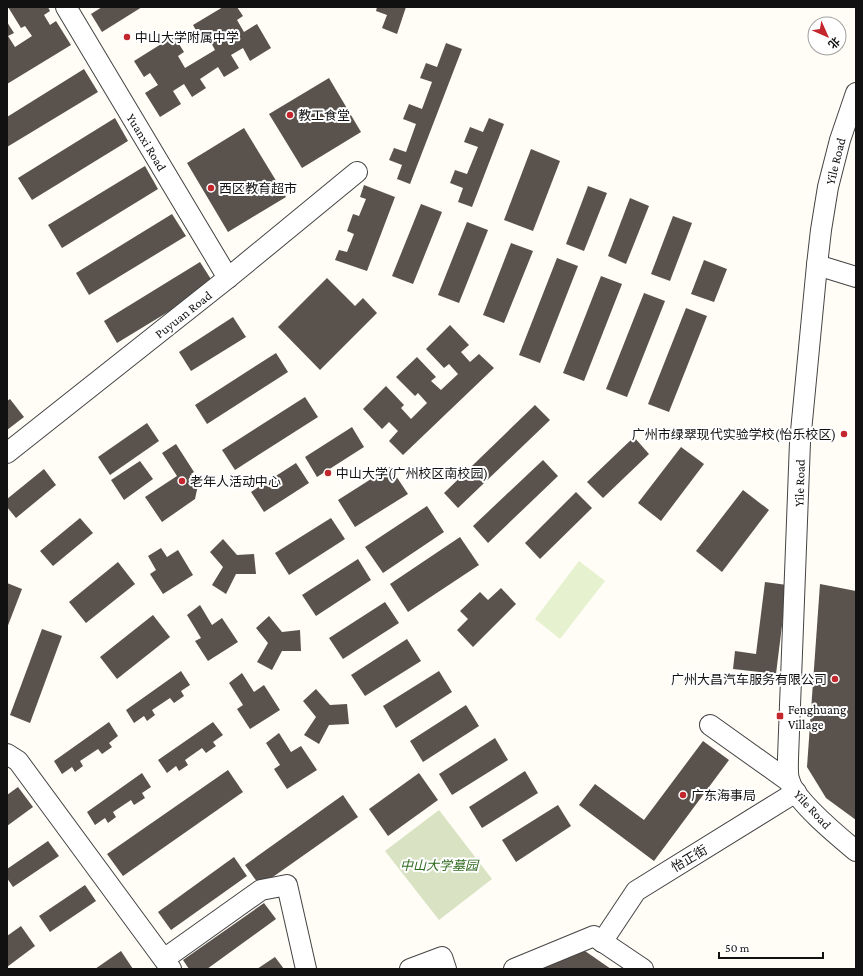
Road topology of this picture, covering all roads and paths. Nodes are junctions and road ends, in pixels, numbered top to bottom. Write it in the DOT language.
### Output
graph roads {
  1 [pos="66,7"];
  2 [pos="856,93"];
  3 [pos="357,172"];
  4 [pos="817,266"];
  5 [pos="856,277"];
  6 [pos="228,278"];
  7 [pos="7,454"];
  8 [pos="710,725"];
  9 [pos="7,754"];
  10 [pos="793,787"];
  11 [pos="856,851"];
  12 [pos="602,942"];
  13 [pos="168,964"];
  14 [pos="306,969"];
  15 [pos="410,969"];
  16 [pos="446,969"];
  17 [pos="514,969"];
  18 [pos="643,969"];
  1 -- 6 [label="street, Yuanxi Road"];
  2 -- 4 [label="street, Yile Road"];
  3 -- 6 [label="street, Puyuan Road"];
  4 -- 5 [label="street"];
  4 -- 10 [label="street, Yile Road"];
  6 -- 7 [label="street, Puyuan Road"];
  8 -- 10 [label="street"];
  9 -- 13 [label="street"];
  10 -- 11 [label="street, Yile Road"];
  10 -- 12 [label="street, 怡正街"];
  12 -- 17 [label="street"];
  12 -- 18 [label="street"];
  13 -- 14 [label="street"];
  15 -- 16 [label="street"];
}
